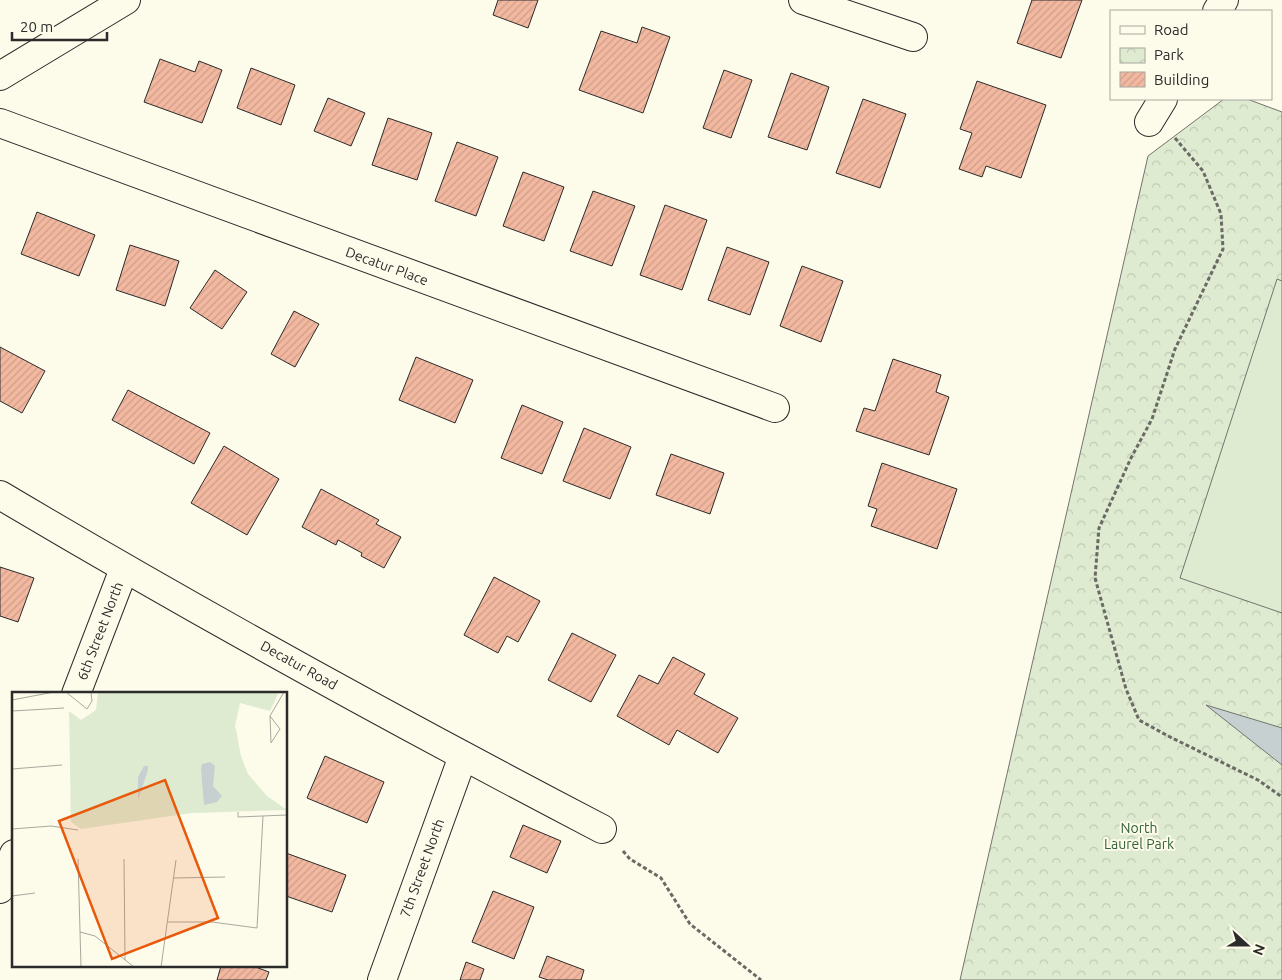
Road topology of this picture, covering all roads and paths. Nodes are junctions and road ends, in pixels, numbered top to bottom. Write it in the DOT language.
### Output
graph roads {
  1 [pos="126,0"];
  2 [pos="803,0"];
  3 [pos="913,37"];
  4 [pos="0,76"];
  5 [pos="1162,100"];
  6 [pos="1149,122"];
  7 [pos="0,124"];
  8 [pos="775,408"];
  9 [pos="0,494"];
  10 [pos="124,569"];
  11 [pos="77,692"];
  12 [pos="463,756"];
  13 [pos="1282,797"];
  14 [pos="602,828"];
  15 [pos="12,859"];
  16 [pos="0,889"];
  17 [pos="382,980"];
  18 [pos="761,980"];
  1 -- 4 [label="street"];
  2 -- 3 [label="street"];
  5 -- 6 [label="street"];
  6 -- 13 [label="path"];
  7 -- 8 [label="street, Decatur Place"];
  9 -- 10 [label="street, Decatur Road"];
  10 -- 11 [label="street, 6th Street North"];
  10 -- 12 [label="street, Decatur Road"];
  12 -- 14 [label="street, Decatur Road"];
  12 -- 17 [label="street, 7th Street North"];
  14 -- 18 [label="path"];
  15 -- 16 [label="street"];
}
